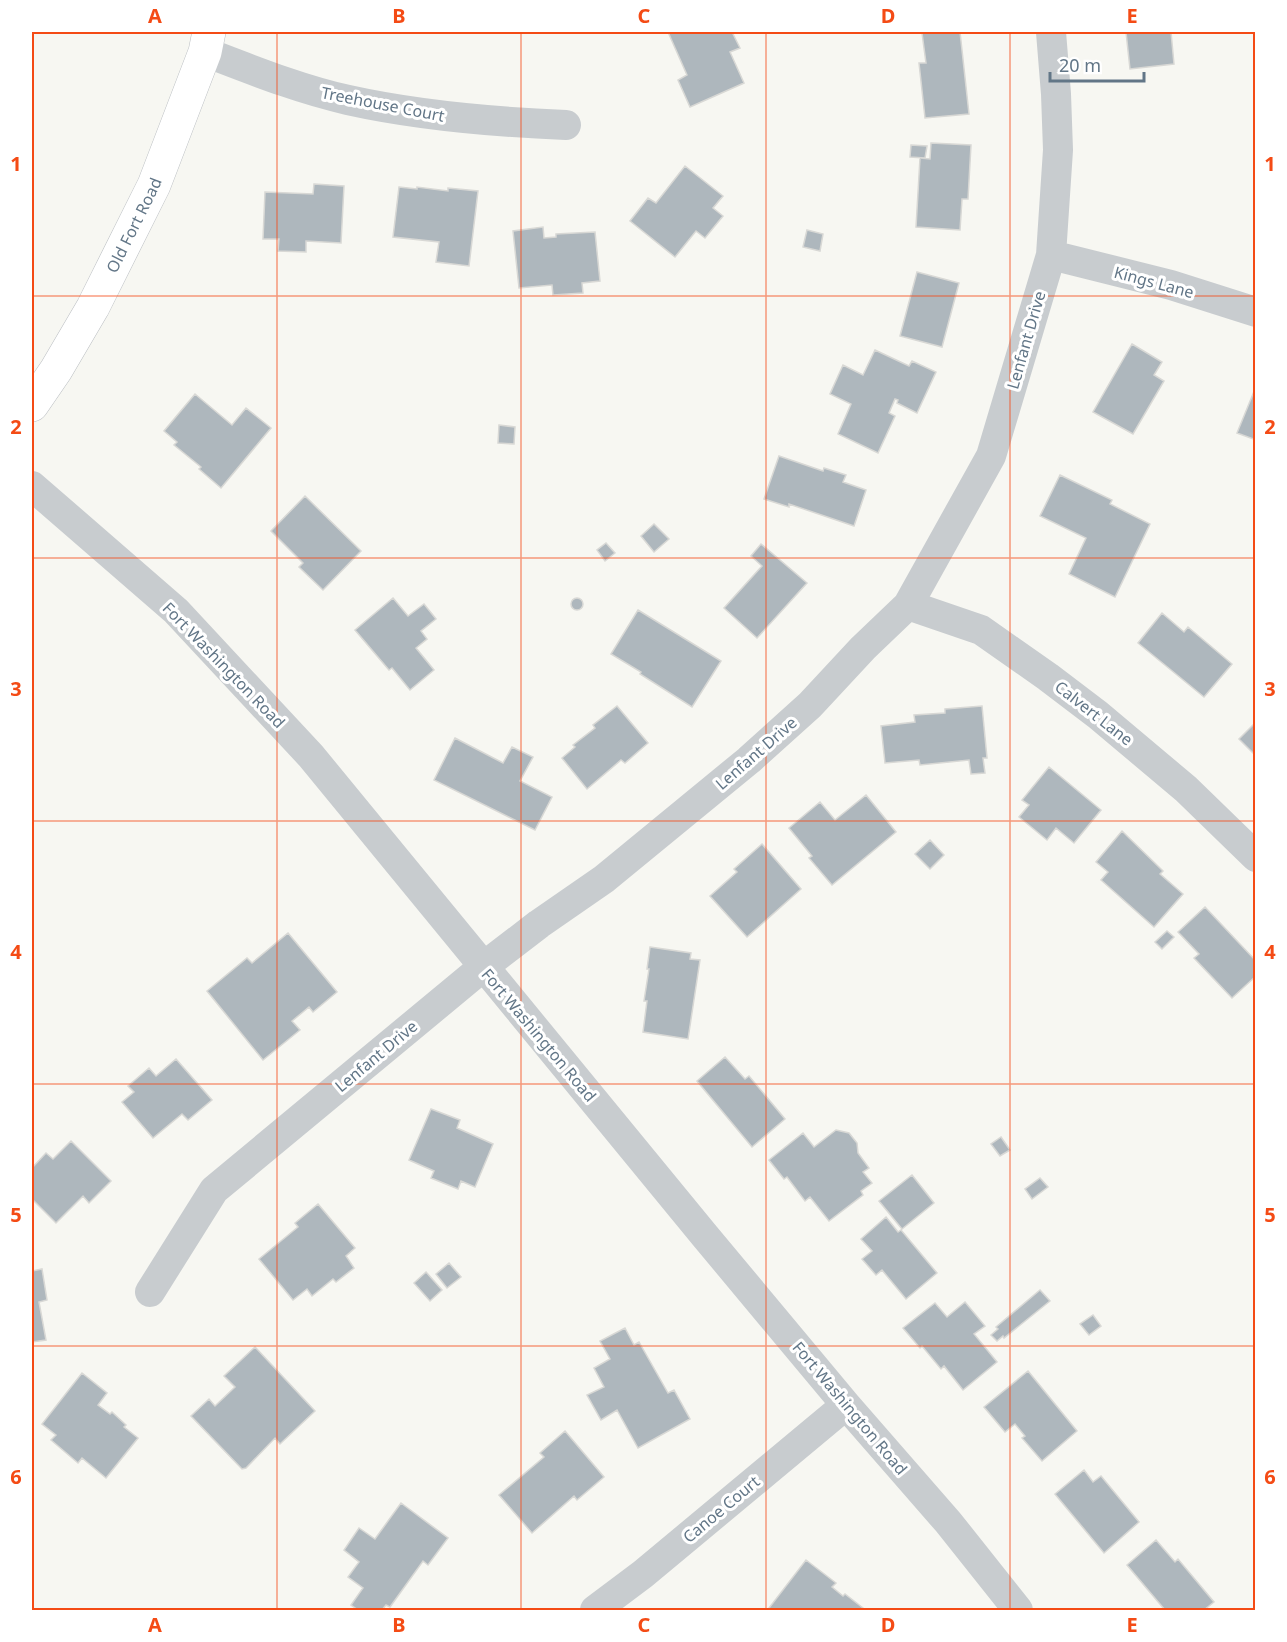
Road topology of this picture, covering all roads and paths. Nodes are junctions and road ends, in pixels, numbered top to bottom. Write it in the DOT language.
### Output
graph roads {
  1 [pos="1051,32"];
  2 [pos="207,42"];
  3 [pos="566,125"];
  4 [pos="1051,255"];
  5 [pos="1256,312"];
  6 [pos="32,405"];
  7 [pos="32,486"];
  8 [pos="908,605"];
  9 [pos="1256,857"];
  10 [pos="483,967"];
  11 [pos="150,1292"];
  12 [pos="846,1405"];
  13 [pos="595,1611"];
  14 [pos="1018,1611"];
  1 -- 4 [label="street, Lenfant Drive"];
  2 -- 3 [label="street, Treehouse Court"];
  2 -- 6 [label="main road, Old Fort Road"];
  4 -- 5 [label="street, Kings Lane"];
  4 -- 8 [label="street, Lenfant Drive"];
  7 -- 10 [label="street, Fort Washington Road"];
  8 -- 9 [label="street, Calvert Lane"];
  8 -- 10 [label="street, Lenfant Drive"];
  10 -- 11 [label="street, Lenfant Drive"];
  10 -- 12 [label="street, Fort Washington Road"];
  12 -- 13 [label="street, Canoe Court"];
  12 -- 14 [label="street, Fort Washington Road"];
}
